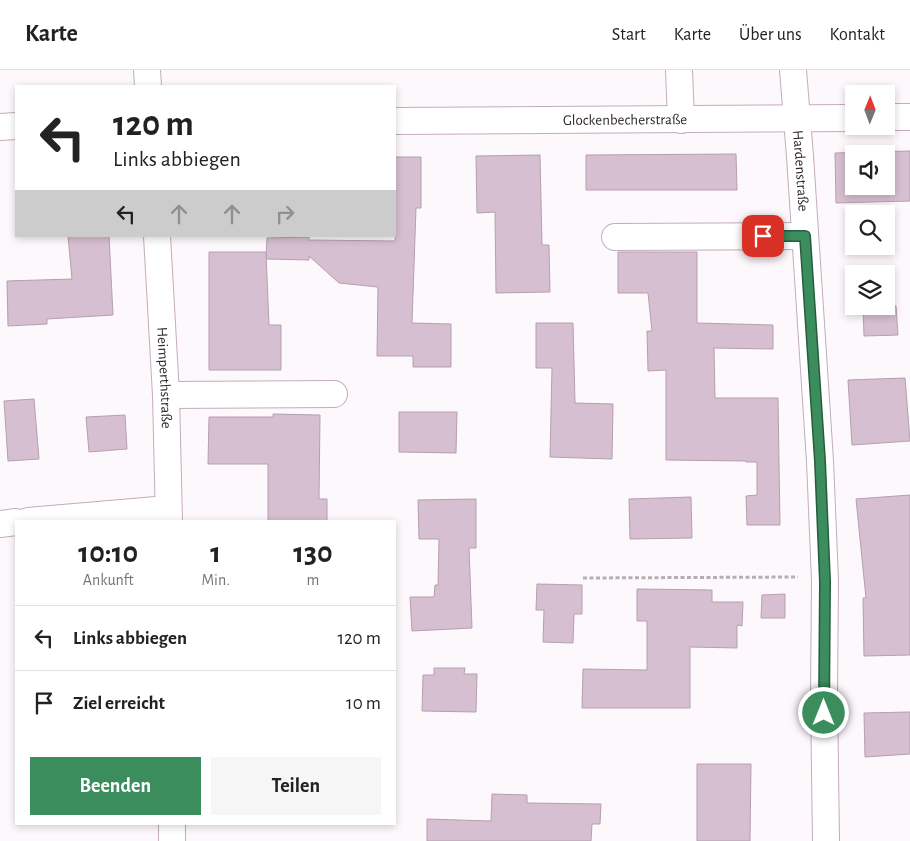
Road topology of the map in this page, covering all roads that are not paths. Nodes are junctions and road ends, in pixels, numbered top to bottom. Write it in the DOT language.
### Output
graph roads {
  1 [pos="147,70"];
  2 [pos="679,70"];
  3 [pos="792,70"];
  4 [pos="148,85"];
  5 [pos="895,117"];
  6 [pos="910,117"];
  7 [pos="845,118"];
  8 [pos="681,120"];
  9 [pos="797,120"];
  10 [pos="396,121"];
  11 [pos="15,126"];
  12 [pos="0,127"];
  13 [pos="805,236"];
  14 [pos="157,237"];
  15 [pos="615,237"];
  16 [pos="334,394"];
  17 [pos="166,395"];
  18 [pos="169,515"];
  19 [pos="52,520"];
  20 [pos="15,522"];
  21 [pos="0,524"];
  22 [pos="172,825"];
  23 [pos="172,841"];
  24 [pos="826,841"];
  1 -- 4 [label="street"];
  2 -- 8 [label="street"];
  3 -- 9 [label="street, Hardenstraße"];
  5 -- 6 [label="street"];
  7 -- 9 [label="street, Glockenbecherstraße"];
  8 -- 9 [label="street, Glockenbecherstraße"];
  8 -- 10 [label="street, Glockenbecherstraße"];
  9 -- 13 [label="street, Hardenstraße"];
  11 -- 12 [label="street"];
  13 -- 15 [label="street"];
  13 -- 24 [label="street, Hardenstraße"];
  14 -- 17 [label="street, Heimperthstraße"];
  16 -- 17 [label="street"];
  17 -- 18 [label="street, Heimperthstraße"];
  18 -- 19 [label="street"];
  20 -- 21 [label="street"];
  22 -- 23 [label="street"];
}
